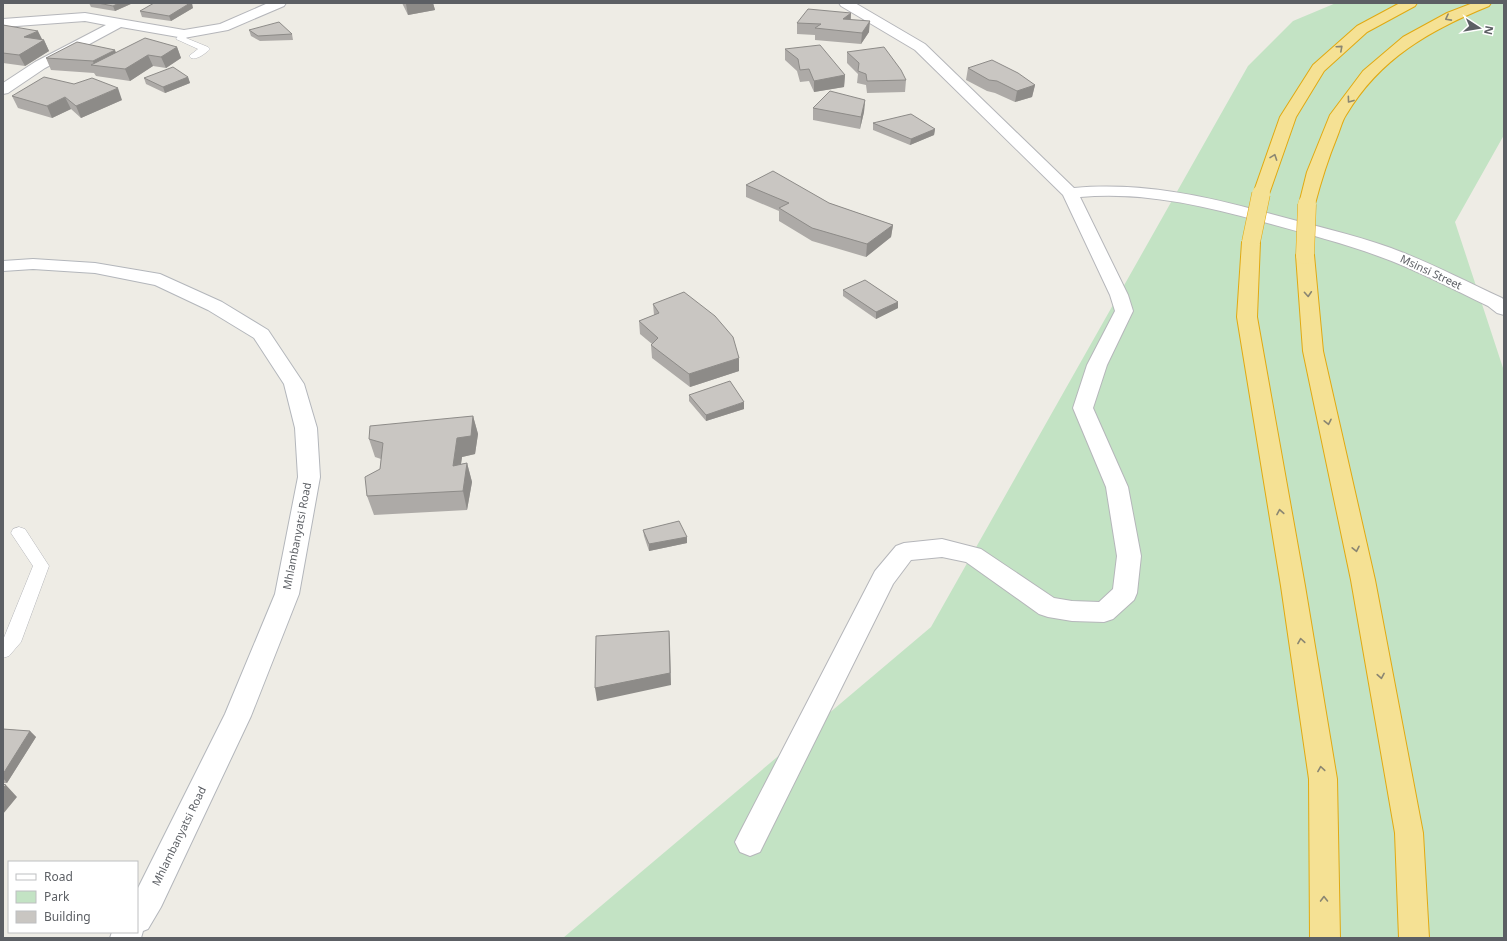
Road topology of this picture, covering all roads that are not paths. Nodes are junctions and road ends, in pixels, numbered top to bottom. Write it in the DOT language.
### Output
graph roads {
  1 [pos="279,3"];
  2 [pos="846,3"];
  3 [pos="1410,3"];
  4 [pos="1484,3"];
  5 [pos="3,23"];
  6 [pos="119,23"];
  7 [pos="184,34"];
  8 [pos="194,56"];
  9 [pos="3,90"];
  10 [pos="1070,194"];
  11 [pos="3,266"];
  12 [pos="1504,309"];
  13 [pos="20,533"];
  14 [pos="3,651"];
  15 [pos="750,842"];
  16 [pos="138,916"];
  17 [pos="1325,938"];
  18 [pos="1414,938"];
  1 -- 7 [label="street"];
  2 -- 10 [label="street"];
  17 -- 3 [label="highway, one-way, bridge"];
  4 -- 18 [label="highway, one-way, bridge"];
  5 -- 6 [label="street"];
  6 -- 7 [label="street"];
  6 -- 9 [label="street"];
  7 -- 8 [label="lane"];
  10 -- 12 [label="street, Msinsi Street"];
  10 -- 15 [label="street"];
  11 -- 16 [label="street, Mhlambanyatsi Road"];
  13 -- 14 [label="lane"];
}
